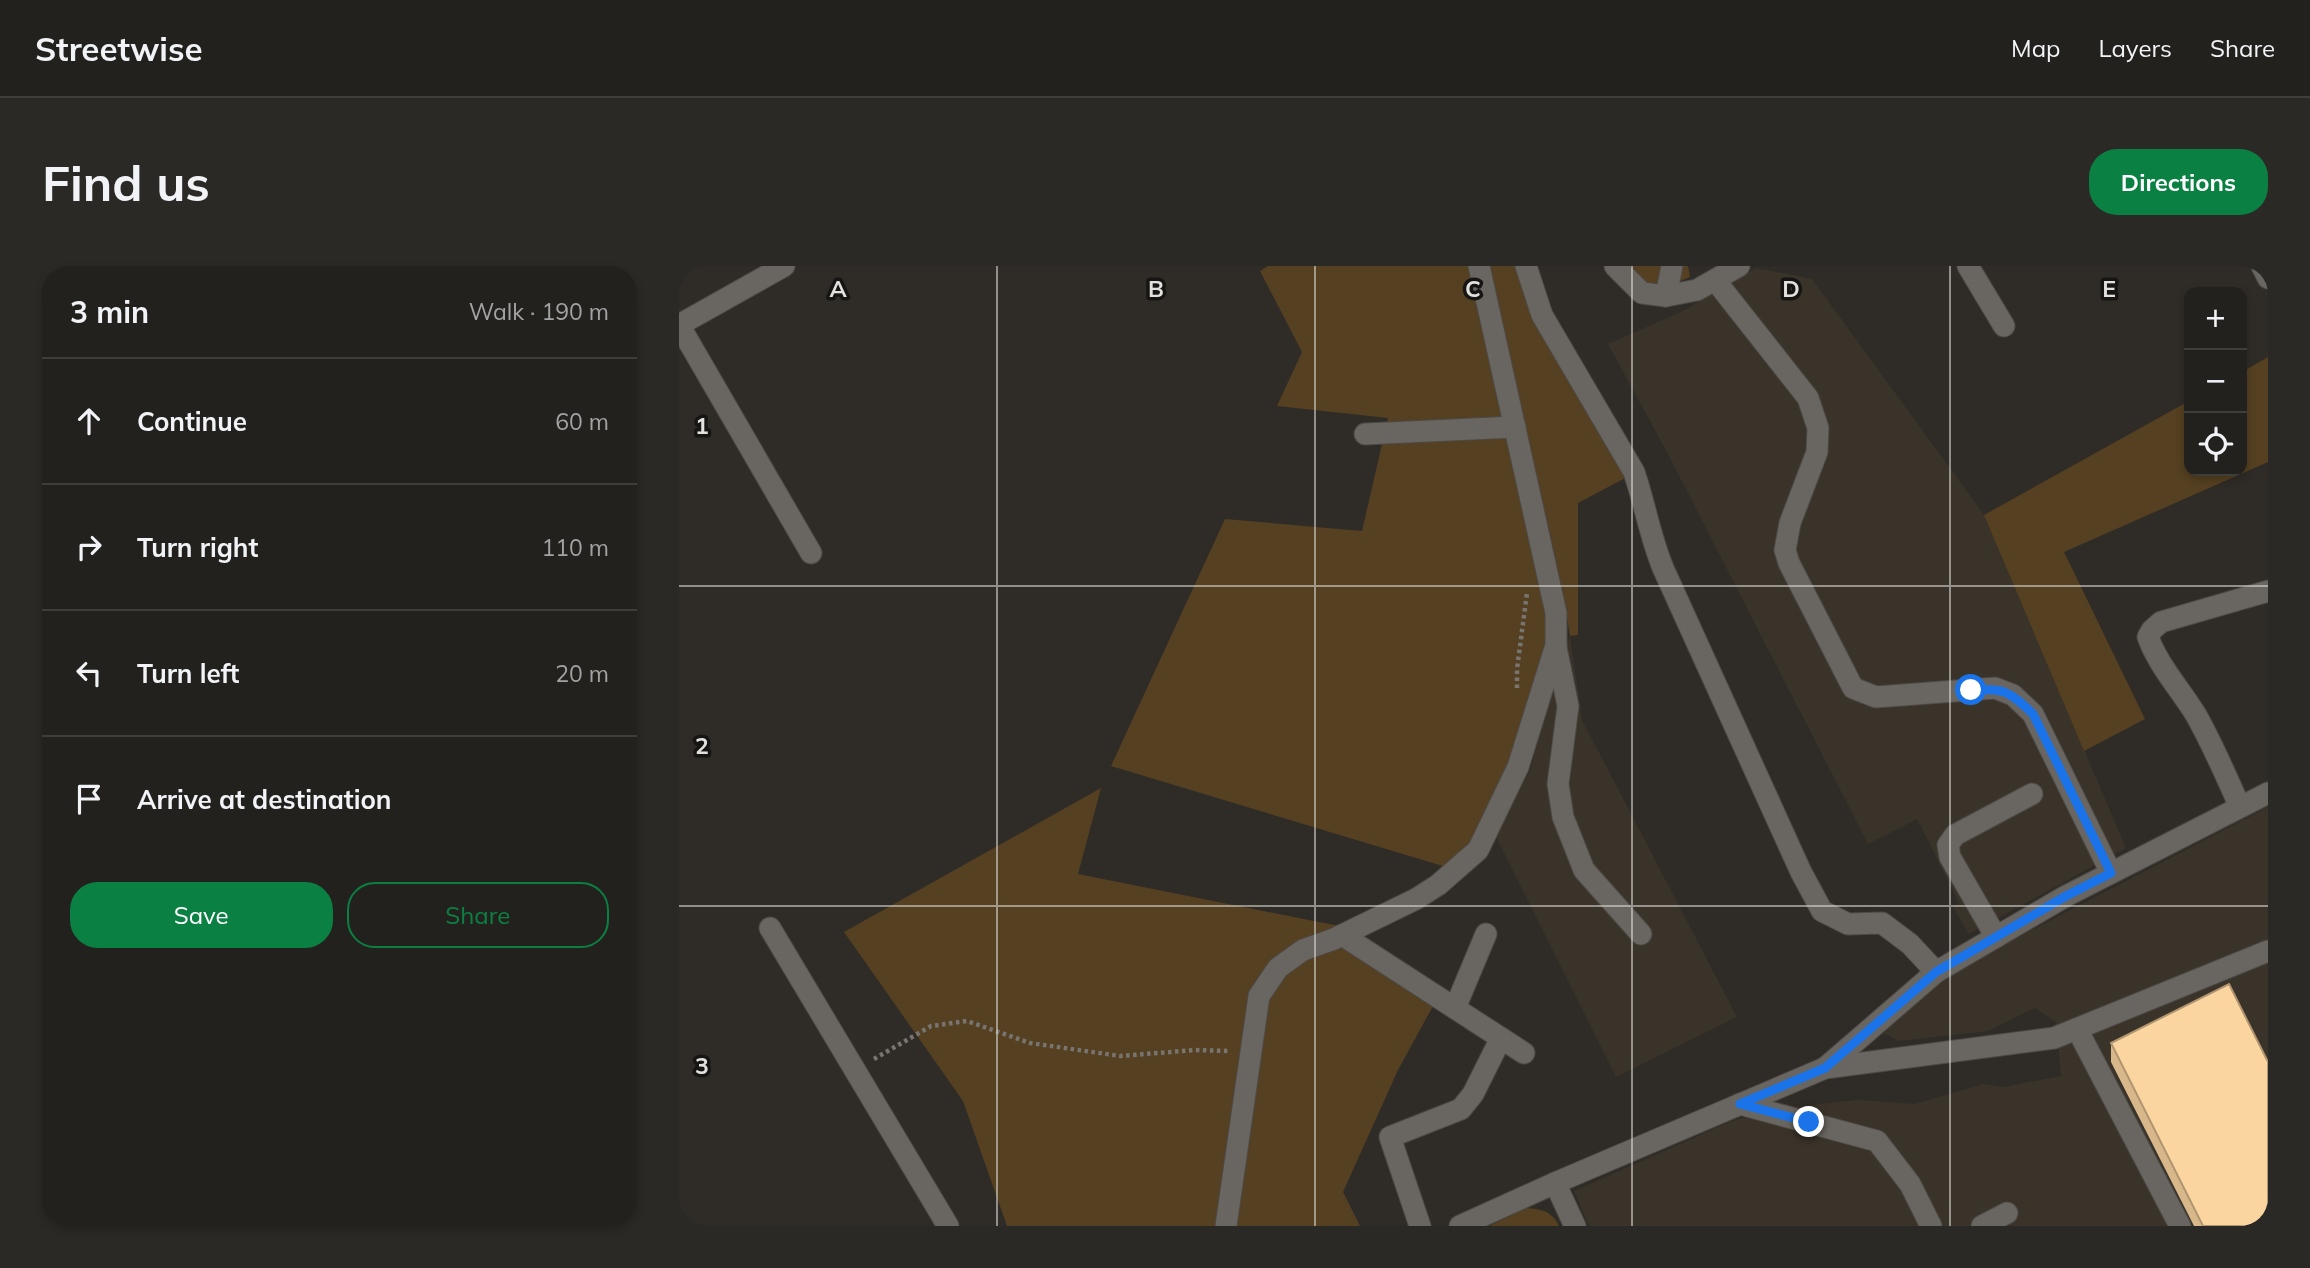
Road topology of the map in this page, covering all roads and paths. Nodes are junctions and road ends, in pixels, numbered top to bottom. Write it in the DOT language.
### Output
graph roads {
  1 [pos="784,266"];
  2 [pos="1479,266"];
  3 [pos="1526,266"];
  4 [pos="1615,266"];
  5 [pos="1672,266"];
  6 [pos="1739,266"];
  7 [pos="1968,266"];
  8 [pos="2262,266"];
  9 [pos="2268,278"];
  10 [pos="1715,280"];
  11 [pos="1665,296"];
  12 [pos="679,325"];
  13 [pos="2004,326"];
  14 [pos="1515,428"];
  15 [pos="1365,434"];
  16 [pos="811,553"];
  17 [pos="1528,589"];
  18 [pos="2268,591"];
  19 [pos="1556,645"];
  20 [pos="1516,692"];
  21 [pos="2268,793"];
  22 [pos="2032,794"];
  23 [pos="2239,807"];
  24 [pos="2111,873"];
  25 [pos="770,928"];
  26 [pos="1486,934"];
  27 [pos="1641,934"];
  28 [pos="1342,935"];
  29 [pos="1996,937"];
  30 [pos="2268,951"];
  31 [pos="1936,972"];
  32 [pos="1455,1008"];
  33 [pos="2077,1029"];
  34 [pos="1501,1038"];
  35 [pos="1251,1052"];
  36 [pos="1524,1053"];
  37 [pos="1825,1068"];
  38 [pos="855,1070"];
  39 [pos="1740,1104"];
  40 [pos="1555,1182"];
  41 [pos="2007,1213"];
  42 [pos="948,1226"];
  43 [pos="1226,1226"];
  44 [pos="1420,1226"];
  45 [pos="1460,1226"];
  46 [pos="1575,1226"];
  47 [pos="1931,1226"];
  48 [pos="1982,1226"];
  49 [pos="2180,1226"];
  1 -- 12 [label="street"];
  2 -- 14 [label="street"];
  3 -- 31 [label="street"];
  4 -- 11 [label="street"];
  5 -- 11 [label="street"];
  6 -- 10 [label="street"];
  7 -- 13 [label="street"];
  8 -- 9 [label="street"];
  10 -- 11 [label="street"];
  10 -- 24 [label="street"];
  12 -- 16 [label="street"];
  14 -- 15 [label="street"];
  14 -- 19 [label="street"];
  17 -- 20 [label="path"];
  18 -- 23 [label="street"];
  19 -- 27 [label="street"];
  19 -- 28 [label="street"];
  21 -- 23 [label="street"];
  22 -- 29 [label="street"];
  23 -- 24 [label="street"];
  24 -- 29 [label="street"];
  25 -- 38 [label="street"];
  26 -- 32 [label="street"];
  28 -- 32 [label="street"];
  28 -- 35 [label="street"];
  29 -- 31 [label="street"];
  30 -- 33 [label="street"];
  31 -- 37 [label="street"];
  32 -- 34 [label="street"];
  33 -- 37 [label="street"];
  33 -- 49 [label="street"];
  34 -- 36 [label="street"];
  34 -- 44 [label="street"];
  35 -- 38 [label="path"];
  35 -- 43 [label="street"];
  37 -- 39 [label="street"];
  38 -- 42 [label="street"];
  39 -- 40 [label="street"];
  39 -- 47 [label="street"];
  40 -- 45 [label="street"];
  40 -- 46 [label="street"];
  41 -- 48 [label="street"];
}
